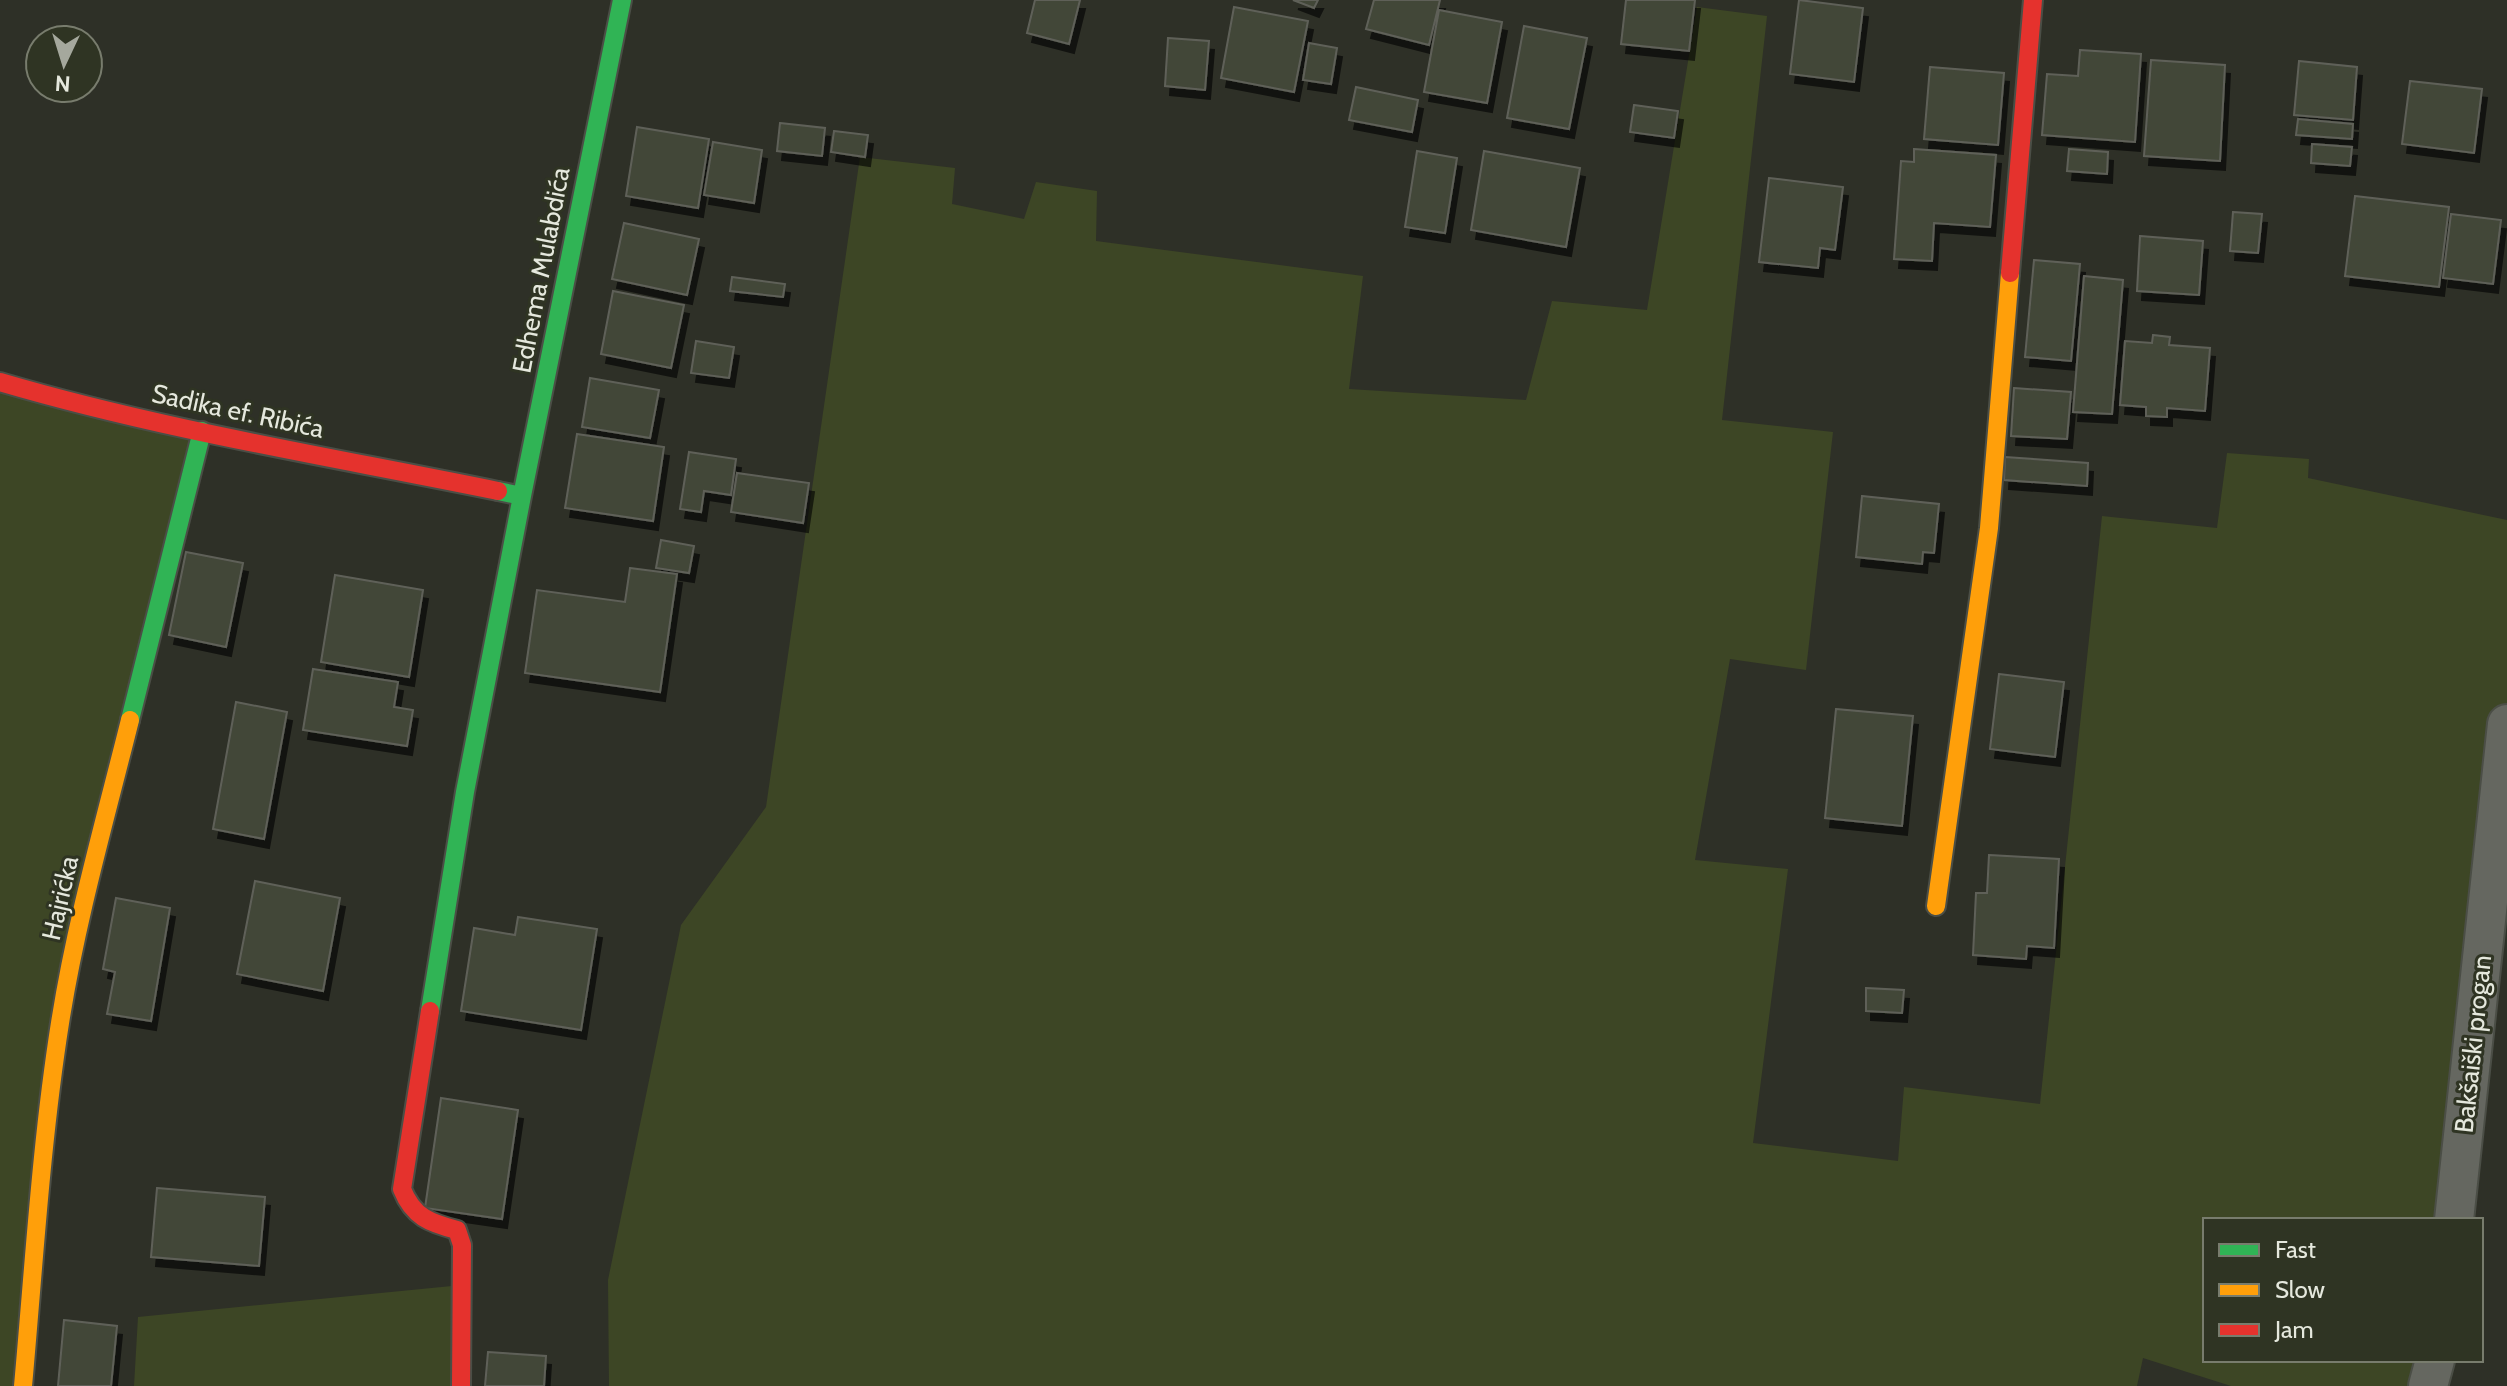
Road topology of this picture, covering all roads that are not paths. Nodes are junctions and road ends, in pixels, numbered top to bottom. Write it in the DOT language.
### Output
graph roads {
  1 [pos="622,0"];
  2 [pos="2033,0"];
  3 [pos="0,382"];
  4 [pos="202,431"];
  5 [pos="522,496"];
  6 [pos="2507,724"];
  7 [pos="1936,906"];
  8 [pos="2498,911"];
  9 [pos="2454,1218"];
  10 [pos="2434,1362"];
  11 [pos="23,1386"];
  12 [pos="461,1386"];
  13 [pos="2428,1386"];
  1 -- 5 [label="street, Edhema Mulabdića"];
  2 -- 7 [label="street"];
  3 -- 4 [label="street, Sadika ef. Ribića"];
  4 -- 5 [label="street, Sadika ef. Ribića"];
  4 -- 11 [label="street, Hajrićka"];
  5 -- 12 [label="street, Edhema Mulabdića"];
  6 -- 8 [label="street, Bakšaiški progan"];
  8 -- 9 [label="street, Bakšaiški progan"];
  10 -- 13 [label="street"];
}
